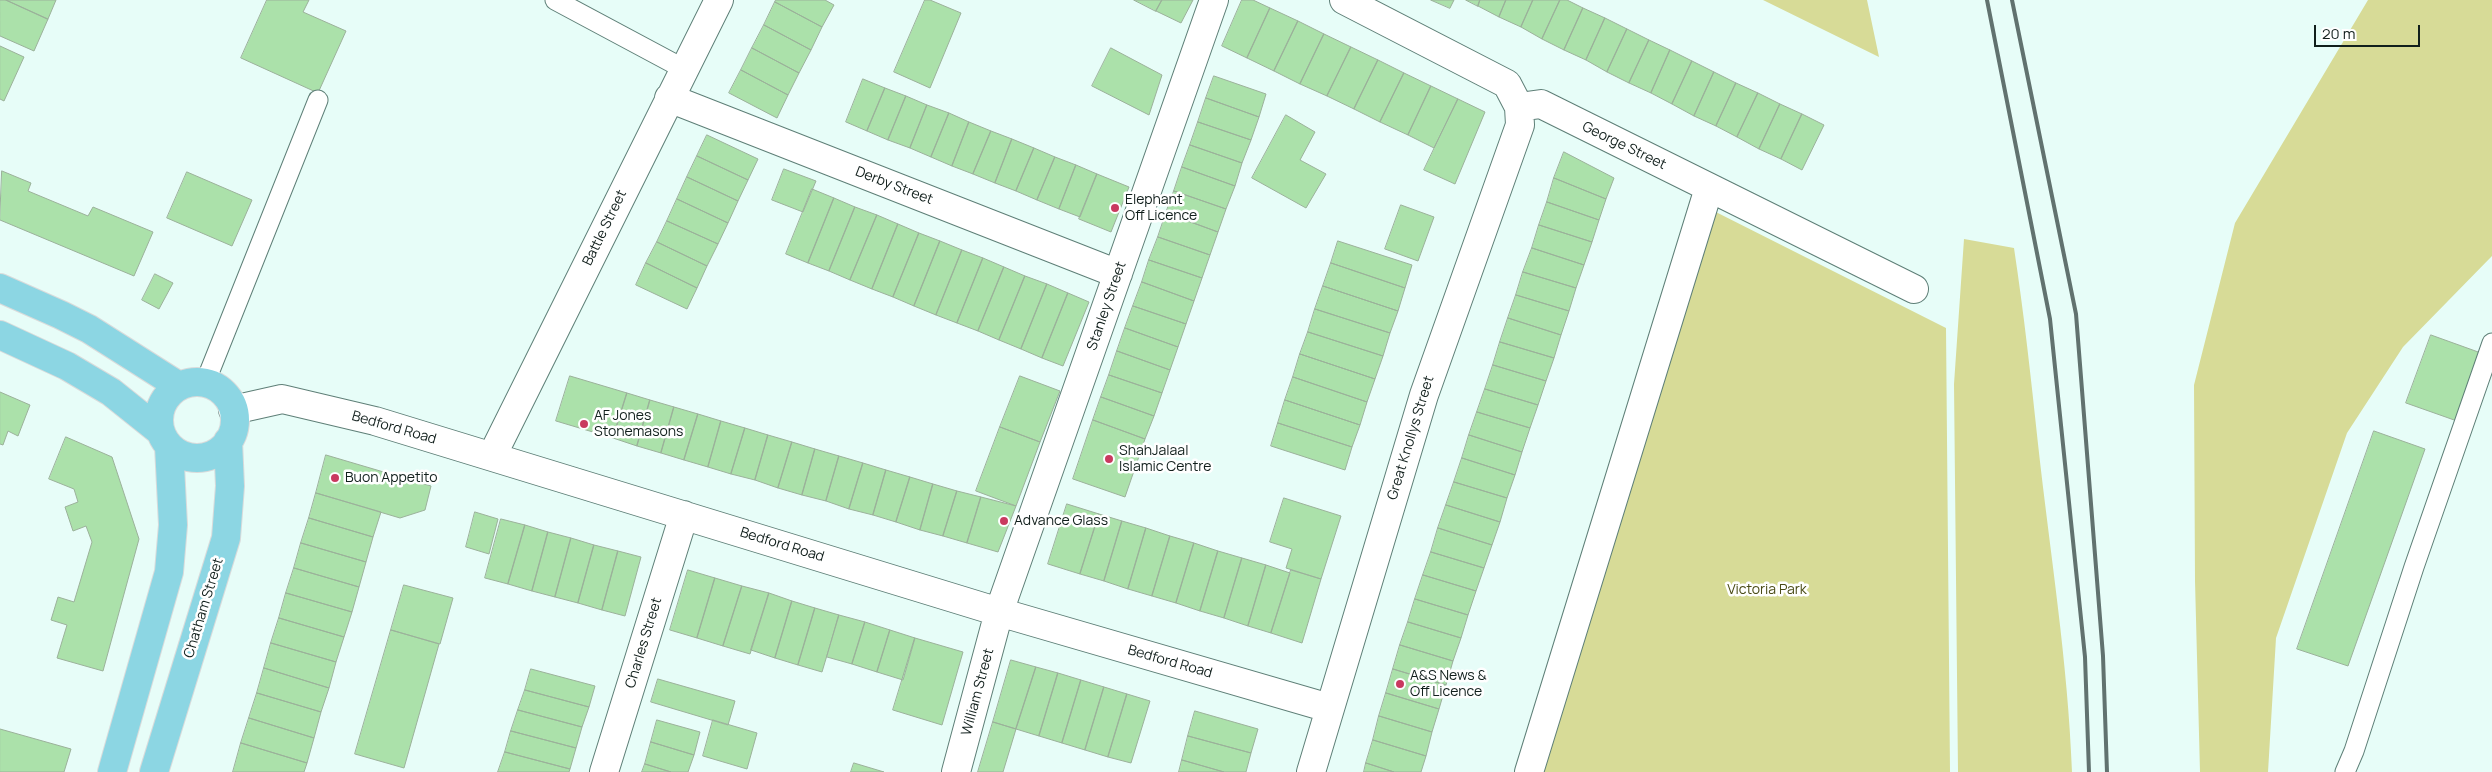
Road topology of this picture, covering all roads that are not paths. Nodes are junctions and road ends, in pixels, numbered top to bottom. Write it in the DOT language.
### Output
graph roads {
  1 [pos="555,0"];
  2 [pos="718,0"];
  3 [pos="1214,0"];
  4 [pos="1344,0"];
  5 [pos="1383,9"];
  6 [pos="684,68"];
  7 [pos="669,98"];
  8 [pos="318,100"];
  9 [pos="1519,107"];
  10 [pos="1708,188"];
  11 [pos="1118,274"];
  12 [pos="0,288"];
  13 [pos="1914,289"];
  14 [pos="0,334"];
  15 [pos="2492,343"];
  16 [pos="192,384"];
  17 [pos="234,410"];
  18 [pos="165,439"];
  19 [pos="228,440"];
  20 [pos="492,456"];
  21 [pos="684,515"];
  22 [pos="999,612"];
  23 [pos="1329,708"];
  24 [pos="112,772"];
  25 [pos="154,772"];
  26 [pos="604,772"];
  27 [pos="956,772"];
  28 [pos="1311,772"];
  29 [pos="1529,772"];
  30 [pos="2345,772"];
  1 -- 6 [label="lane"];
  2 -- 6 [label="street, Battle Street"];
  3 -- 11 [label="street, Stanley Street"];
  4 -- 5 [label="street"];
  5 -- 9 [label="street"];
  6 -- 7 [label="street, Battle Street"];
  7 -- 11 [label="street, Derby Street"];
  7 -- 20 [label="street, Battle Street"];
  8 -- 16 [label="lane"];
  9 -- 10 [label="street, George Street"];
  9 -- 23 [label="street, Great Knollys Street"];
  10 -- 13 [label="street, George Street"];
  10 -- 29 [label="street"];
  11 -- 22 [label="street, Stanley Street"];
  12 -- 16 [label="main road"];
  14 -- 18 [label="main road"];
  15 -- 30 [label="lane"];
  16 -- 17 [label="main road"];
  16 -- 18 [label="main road"];
  17 -- 19 [label="main road"];
  17 -- 20 [label="street, Bedford Road"];
  18 -- 19 [label="main road"];
  18 -- 24 [label="main road"];
  19 -- 25 [label="main road, Chatham Street"];
  20 -- 21 [label="street, Bedford Road"];
  21 -- 22 [label="street, Bedford Road"];
  21 -- 26 [label="street, Charles Street"];
  22 -- 23 [label="street, Bedford Road"];
  22 -- 27 [label="street, William Street"];
  23 -- 28 [label="street, Great Knollys Street"];
}
